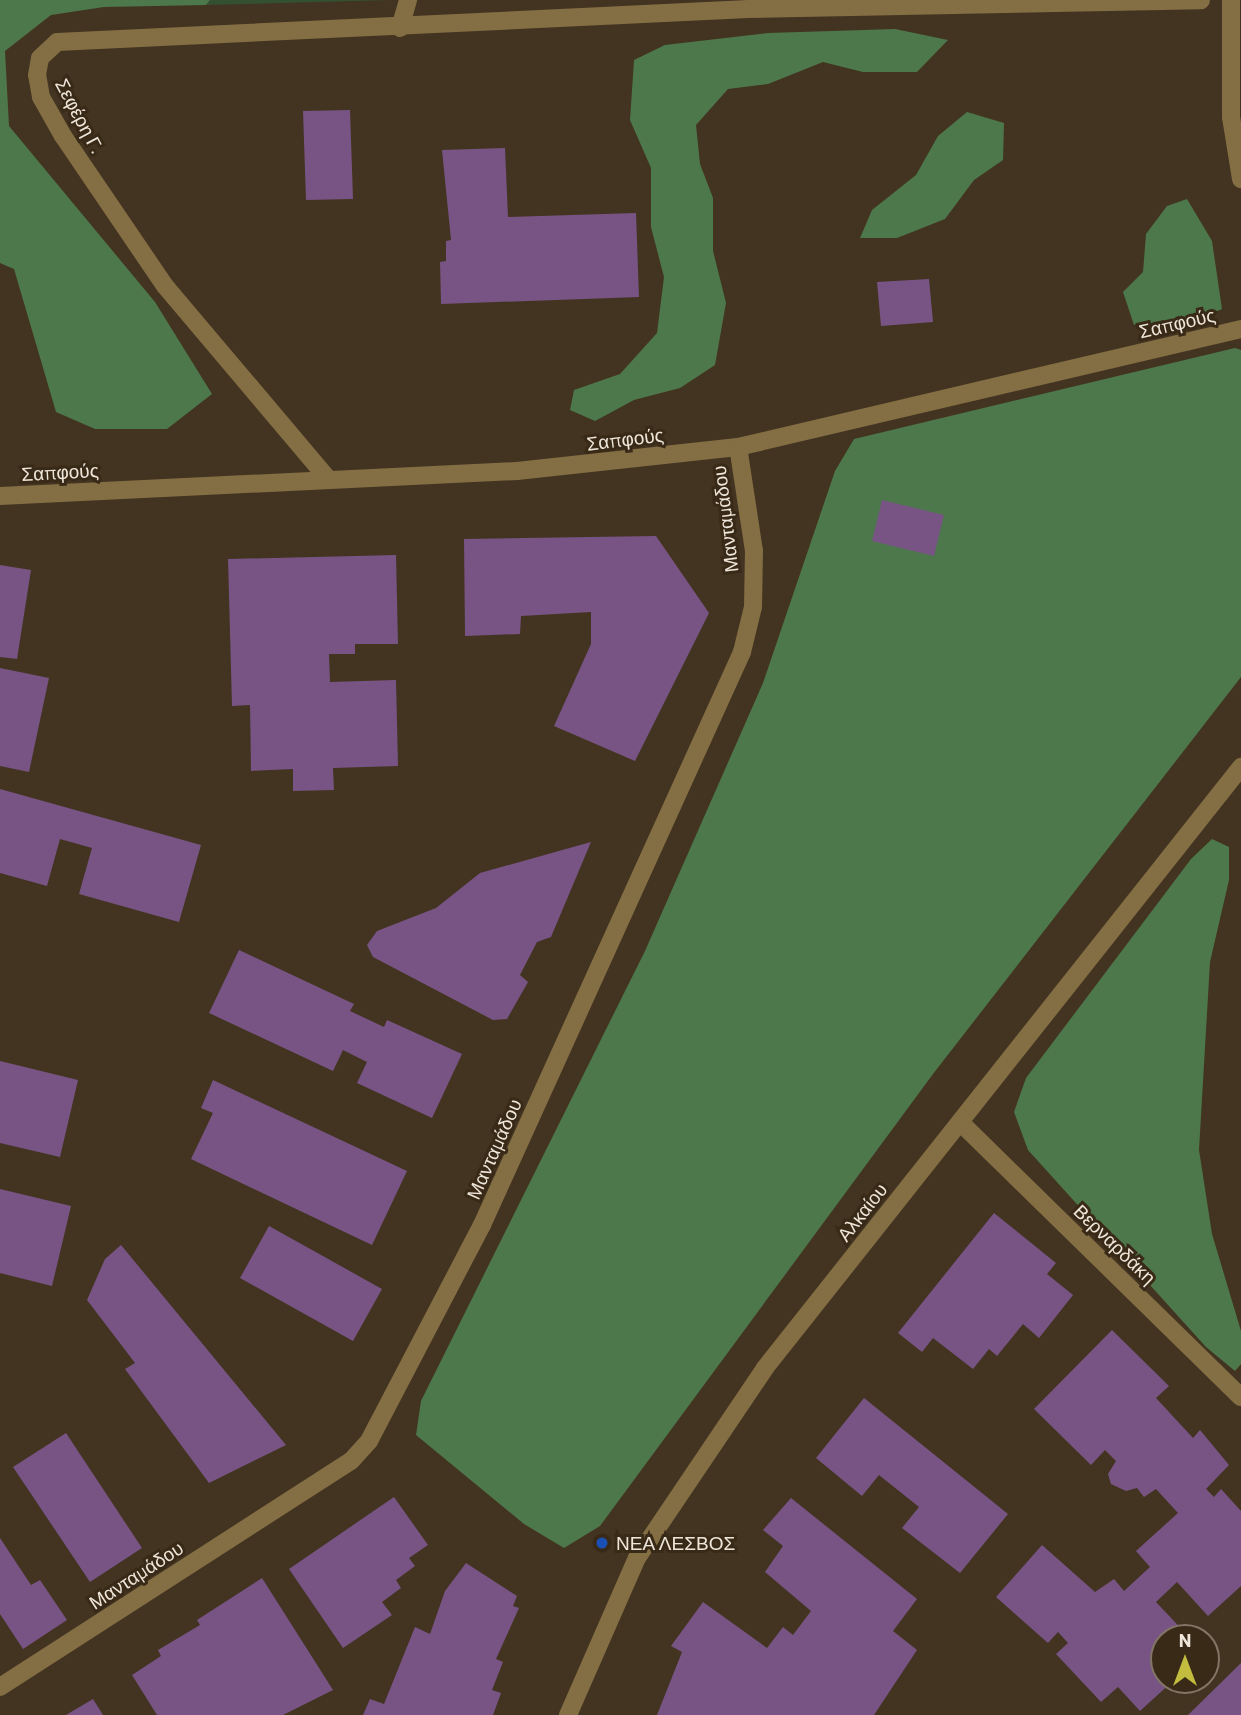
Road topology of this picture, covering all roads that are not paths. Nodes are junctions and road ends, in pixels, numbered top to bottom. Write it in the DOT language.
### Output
graph roads {
  1 [pos="408,0"];
  2 [pos="1200,0"];
  3 [pos="1231,0"];
  4 [pos="787,4"];
  5 [pos="400,28"];
  6 [pos="1241,179"];
  7 [pos="1241,329"];
  8 [pos="738,447"];
  9 [pos="329,480"];
  10 [pos="0,496"];
  11 [pos="1241,767"];
  12 [pos="960,1122"];
  13 [pos="1241,1397"];
  14 [pos="0,1687"];
  15 [pos="568,1715"];
  1 -- 5 [label="street"];
  2 -- 4 [label="street, Σεφέρη Γ."];
  3 -- 6 [label="street"];
  4 -- 5 [label="street, Σεφέρη Γ."];
  5 -- 9 [label="street, Σεφέρη Γ."];
  7 -- 8 [label="street, Σαπφούς"];
  8 -- 9 [label="street, Σαπφούς"];
  8 -- 14 [label="street, Μανταμάδου"];
  9 -- 10 [label="street, Σαπφούς"];
  11 -- 12 [label="street, Αλκαίου"];
  12 -- 13 [label="street, Βερναρδάκη"];
  12 -- 15 [label="street, Αλκαίου"];
}
